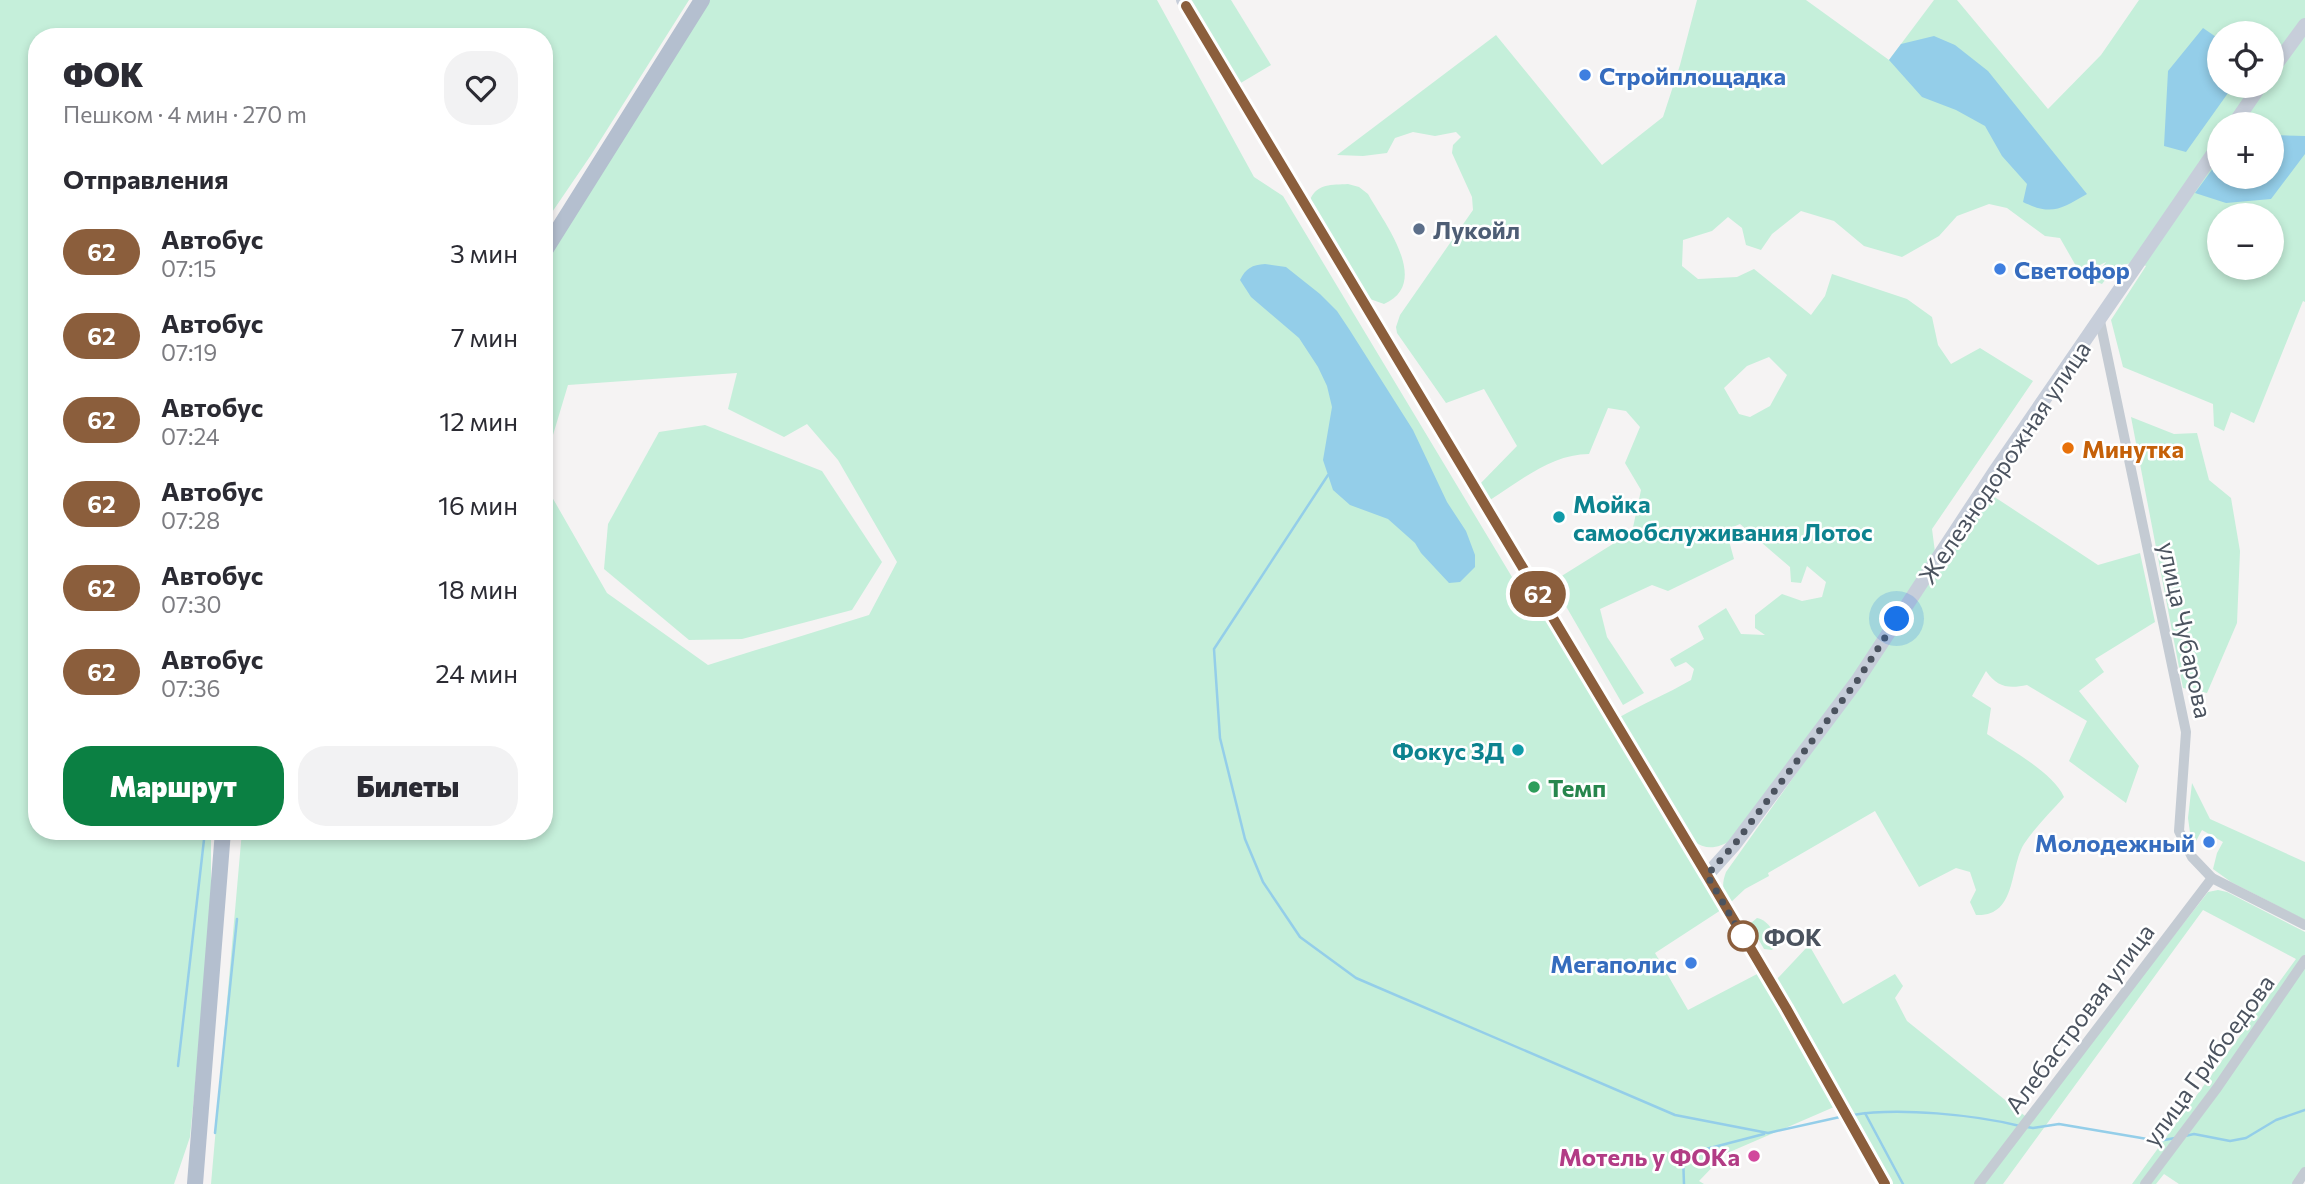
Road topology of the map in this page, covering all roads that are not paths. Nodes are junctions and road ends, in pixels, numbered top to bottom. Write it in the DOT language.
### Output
graph roads {
  1 [pos="702,0"];
  2 [pos="1184,3"];
  3 [pos="2305,25"];
  4 [pos="2284,54"];
  5 [pos="2207,163"];
  6 [pos="553,238"];
  7 [pos="2100,321"];
  8 [pos="222,840"];
  9 [pos="1707,875"];
  10 [pos="2212,878"];
  11 [pos="2305,925"];
  12 [pos="2305,960"];
  13 [pos="2305,1172"];
  14 [pos="195,1184"];
  15 [pos="1885,1184"];
  16 [pos="1979,1184"];
  17 [pos="2145,1184"];
  18 [pos="2297,1184"];
  1 -- 6 [label="main road"];
  2 -- 9 [label="main road"];
  3 -- 4 [label="main road"];
  5 -- 7 [label="main road, Железнодорожная улица"];
  7 -- 9 [label="main road, Железнодорожная улица"];
  7 -- 10 [label="street, улица Чубарова"];
  8 -- 14 [label="main road"];
  9 -- 15 [label="main road"];
  10 -- 11 [label="street, улица Чубарова"];
  10 -- 16 [label="street, Алебастровая улица"];
  12 -- 17 [label="street, улица Грибоедова"];
  13 -- 18 [label="street"];
}
